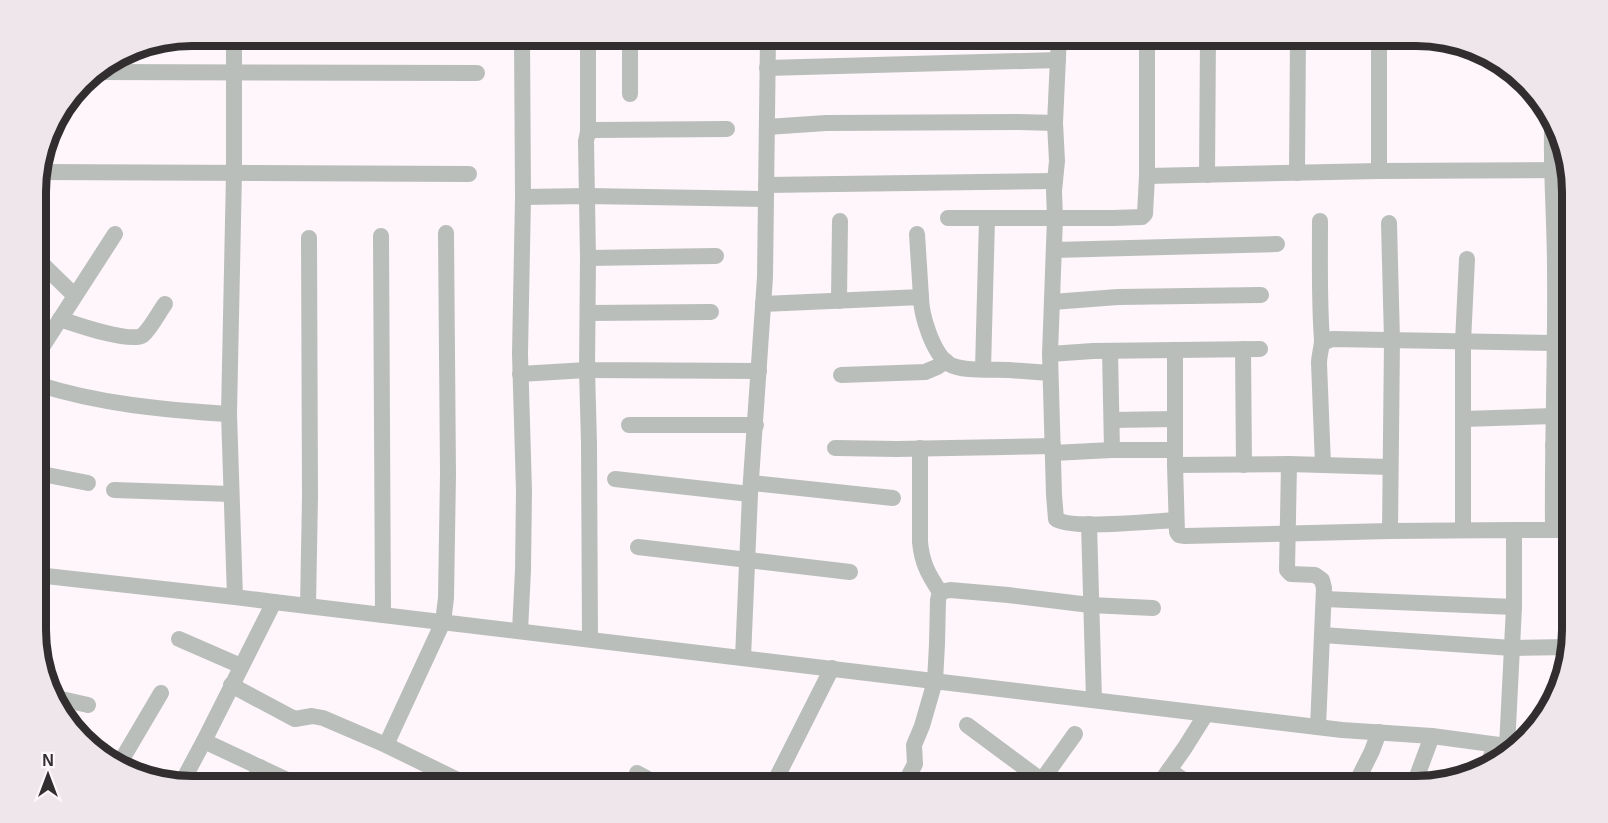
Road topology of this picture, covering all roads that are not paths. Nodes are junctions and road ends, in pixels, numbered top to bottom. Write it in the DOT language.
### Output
graph roads {
  1 [pos="234,46"];
  2 [pos="522,46"];
  3 [pos="588,46"];
  4 [pos="630,46"];
  5 [pos="768,46"];
  6 [pos="1059,46"];
  7 [pos="1147,46"];
  8 [pos="1208,46"];
  9 [pos="1298,46"];
  10 [pos="1379,46"];
  11 [pos="1058,60"];
  12 [pos="767,68"];
  13 [pos="110,72"];
  14 [pos="234,73"];
  15 [pos="477,73"];
  16 [pos="630,94"];
  17 [pos="1055,123"];
  18 [pos="767,127"];
  19 [pos="727,129"];
  20 [pos="588,132"];
  21 [pos="1552,141"];
  22 [pos="1551,170"];
  23 [pos="1560,170"];
  24 [pos="1379,171"];
  25 [pos="48,172"];
  26 [pos="234,173"];
  27 [pos="1297,173"];
  28 [pos="469,174"];
  29 [pos="1207,175"];
  30 [pos="1147,176"];
  31 [pos="1055,181"];
  32 [pos="766,192"];
  33 [pos="588,196"];
  34 [pos="523,197"];
  35 [pos="948,218"];
  36 [pos="1055,218"];
  37 [pos="987,219"];
  38 [pos="840,221"];
  39 [pos="1320,221"];
  40 [pos="1389,223"];
  41 [pos="446,233"];
  42 [pos="115,234"];
  43 [pos="917,234"];
  44 [pos="381,236"];
  45 [pos="309,238"];
  46 [pos="1276,244"];
  47 [pos="1054,250"];
  48 [pos="716,256"];
  49 [pos="588,258"];
  50 [pos="1467,259"];
  51 [pos="47,269"];
  52 [pos="74,295"];
  53 [pos="1260,295"];
  54 [pos="921,297"];
  55 [pos="839,301"];
  56 [pos="1052,302"];
  57 [pos="165,303"];
  58 [pos="763,303"];
  59 [pos="711,312"];
  60 [pos="588,313"];
  61 [pos="60,319"];
  62 [pos="47,338"];
  63 [pos="1392,340"];
  64 [pos="1463,342"];
  65 [pos="1322,343"];
  66 [pos="1555,343"];
  67 [pos="1243,349"];
  68 [pos="1260,349"];
  69 [pos="1175,350"];
  70 [pos="1110,351"];
  71 [pos="1050,354"];
  72 [pos="946,361"];
  73 [pos="1562,365"];
  74 [pos="983,369"];
  75 [pos="587,370"];
  76 [pos="759,371"];
  77 [pos="1050,373"];
  78 [pos="1562,373"];
  79 [pos="520,374"];
  80 [pos="841,375"];
  81 [pos="47,387"];
  82 [pos="229,414"];
  83 [pos="1553,416"];
  84 [pos="1175,419"];
  85 [pos="1463,419"];
  86 [pos="1112,420"];
  87 [pos="629,425"];
  88 [pos="756,425"];
  89 [pos="1552,446"];
  90 [pos="1562,446"];
  91 [pos="835,448"];
  92 [pos="920,448"];
  93 [pos="1053,450"];
  94 [pos="1112,450"];
  95 [pos="1175,458"];
  96 [pos="1289,464"];
  97 [pos="1244,465"];
  98 [pos="1323,465"];
  99 [pos="1389,467"];
  100 [pos="46,475"];
  101 [pos="615,479"];
  102 [pos="88,483"];
  103 [pos="751,489"];
  104 [pos="114,490"];
  105 [pos="231,494"];
  106 [pos="893,498"];
  107 [pos="1176,520"];
  108 [pos="1089,524"];
  109 [pos="1463,530"];
  110 [pos="1514,530"];
  111 [pos="1553,530"];
  112 [pos="1562,530"];
  113 [pos="1390,531"];
  114 [pos="1287,533"];
  115 [pos="638,547"];
  116 [pos="747,559"];
  117 [pos="850,572"];
  118 [pos="46,576"];
  119 [pos="940,592"];
  120 [pos="235,597"];
  121 [pos="1324,598"];
  122 [pos="274,603"];
  123 [pos="1090,605"];
  124 [pos="308,606"];
  125 [pos="1514,607"];
  126 [pos="1153,608"];
  127 [pos="383,615"];
  128 [pos="443,622"];
  129 [pos="520,631"];
  130 [pos="1322,635"];
  131 [pos="179,639"];
  132 [pos="590,639"];
  133 [pos="1560,646"];
  134 [pos="1512,648"];
  135 [pos="743,658"];
  136 [pos="241,666"];
  137 [pos="832,668"];
  138 [pos="935,681"];
  139 [pos="231,685"];
  140 [pos="161,693"];
  141 [pos="64,700"];
  142 [pos="1094,700"];
  143 [pos="88,705"];
  144 [pos="1206,714"];
  145 [pos="967,725"];
  146 [pos="1318,727"];
  147 [pos="1379,732"];
  148 [pos="1075,734"];
  149 [pos="1432,736"];
  150 [pos="204,741"];
  151 [pos="386,746"];
  152 [pos="1505,746"];
  153 [pos="1504,747"];
  154 [pos="123,758"];
  155 [pos="260,767"];
  156 [pos="1169,770"];
  157 [pos="637,774"];
  158 [pos="185,776"];
  159 [pos="256,776"];
  160 [pos="279,776"];
  161 [pos="449,776"];
  162 [pos="641,776"];
  163 [pos="778,776"];
  164 [pos="909,776"];
  165 [pos="1030,776"];
  166 [pos="1044,776"];
  167 [pos="1165,776"];
  168 [pos="1178,776"];
  169 [pos="1360,776"];
  170 [pos="1417,776"];
  1 -- 14 [label="street"];
  2 -- 34 [label="street"];
  3 -- 20 [label="street"];
  4 -- 16 [label="street"];
  5 -- 12 [label="street"];
  6 -- 11 [label="street"];
  7 -- 30 [label="street"];
  8 -- 29 [label="street"];
  9 -- 27 [label="street"];
  10 -- 24 [label="street"];
  11 -- 12 [label="street"];
  11 -- 17 [label="street"];
  12 -- 18 [label="street"];
  13 -- 14 [label="street"];
  14 -- 15 [label="street"];
  14 -- 26 [label="street"];
  17 -- 18 [label="street"];
  17 -- 31 [label="street"];
  18 -- 32 [label="street"];
  19 -- 20 [label="street"];
  20 -- 33 [label="street"];
  21 -- 22 [label="street"];
  22 -- 23 [label="street"];
  22 -- 24 [label="street"];
  22 -- 66 [label="street"];
  24 -- 27 [label="street"];
  25 -- 26 [label="street"];
  26 -- 28 [label="street"];
  26 -- 82 [label="street"];
  27 -- 29 [label="street"];
  29 -- 30 [label="street"];
  30 -- 36 [label="street"];
  31 -- 32 [label="street"];
  31 -- 36 [label="street"];
  32 -- 33 [label="street"];
  32 -- 58 [label="street"];
  33 -- 34 [label="street"];
  33 -- 49 [label="street"];
  34 -- 79 [label="street"];
  35 -- 37 [label="street"];
  36 -- 37 [label="street"];
  36 -- 47 [label="street"];
  37 -- 74 [label="street"];
  38 -- 55 [label="street"];
  39 -- 65 [label="street"];
  40 -- 63 [label="street"];
  41 -- 128 [label="street"];
  42 -- 52 [label="street"];
  43 -- 54 [label="street"];
  44 -- 127 [label="street"];
  45 -- 124 [label="street"];
  46 -- 47 [label="street"];
  47 -- 56 [label="street"];
  48 -- 49 [label="street"];
  49 -- 60 [label="street"];
  50 -- 64 [label="street"];
  51 -- 52 [label="street"];
  52 -- 61 [label="street"];
  53 -- 56 [label="street"];
  54 -- 55 [label="street"];
  54 -- 72 [label="street"];
  55 -- 58 [label="street"];
  56 -- 71 [label="street"];
  57 -- 61 [label="street"];
  58 -- 76 [label="street"];
  59 -- 60 [label="street"];
  60 -- 75 [label="street"];
  61 -- 62 [label="street"];
  63 -- 64 [label="street"];
  63 -- 65 [label="street"];
  63 -- 99 [label="street"];
  64 -- 66 [label="street"];
  64 -- 85 [label="street"];
  65 -- 98 [label="street"];
  66 -- 73 [label="street"];
  67 -- 68 [label="street"];
  67 -- 69 [label="street"];
  67 -- 97 [label="street"];
  69 -- 70 [label="street"];
  69 -- 84 [label="street"];
  70 -- 71 [label="street"];
  70 -- 86 [label="street"];
  71 -- 77 [label="street"];
  72 -- 74 [label="street"];
  72 -- 80 [label="street"];
  74 -- 77 [label="street"];
  75 -- 76 [label="street"];
  75 -- 79 [label="street"];
  75 -- 132 [label="street"];
  76 -- 88 [label="street"];
  77 -- 93 [label="street"];
  78 -- 83 [label="street"];
  79 -- 129 [label="street"];
  81 -- 82 [label="street"];
  82 -- 105 [label="street"];
  83 -- 85 [label="street"];
  83 -- 89 [label="street"];
  84 -- 86 [label="street"];
  84 -- 95 [label="street"];
  85 -- 109 [label="street"];
  86 -- 94 [label="street"];
  87 -- 88 [label="street"];
  88 -- 103 [label="street"];
  89 -- 90 [label="street"];
  89 -- 111 [label="street"];
  91 -- 92 [label="street"];
  92 -- 93 [label="street"];
  92 -- 119 [label="street"];
  93 -- 94 [label="street"];
  93 -- 108 [label="street"];
  94 -- 95 [label="street"];
  95 -- 97 [label="street"];
  95 -- 107 [label="street"];
  96 -- 97 [label="street"];
  96 -- 98 [label="street"];
  96 -- 114 [label="street"];
  98 -- 99 [label="street"];
  99 -- 113 [label="street"];
  100 -- 102 [label="street"];
  101 -- 103 [label="street"];
  103 -- 106 [label="street"];
  103 -- 116 [label="street"];
  104 -- 105 [label="street"];
  105 -- 120 [label="street"];
  107 -- 108 [label="street"];
  107 -- 114 [label="street"];
  108 -- 123 [label="street"];
  109 -- 110 [label="street"];
  109 -- 113 [label="street"];
  110 -- 111 [label="street"];
  110 -- 125 [label="street"];
  111 -- 112 [label="street"];
  113 -- 114 [label="street"];
  114 -- 121 [label="street"];
  115 -- 116 [label="street"];
  116 -- 117 [label="street"];
  116 -- 135 [label="street"];
  118 -- 120 [label="street"];
  119 -- 123 [label="street"];
  119 -- 138 [label="street"];
  120 -- 122 [label="street"];
  121 -- 125 [label="street"];
  121 -- 130 [label="street"];
  122 -- 124 [label="street"];
  122 -- 136 [label="street"];
  123 -- 126 [label="street"];
  123 -- 142 [label="street"];
  124 -- 127 [label="street"];
  125 -- 134 [label="street"];
  127 -- 128 [label="street"];
  128 -- 129 [label="street"];
  128 -- 151 [label="street"];
  129 -- 132 [label="street"];
  130 -- 134 [label="street"];
  130 -- 146 [label="street"];
  131 -- 136 [label="street"];
  132 -- 135 [label="street"];
  133 -- 134 [label="street"];
  134 -- 152 [label="street"];
  135 -- 137 [label="street"];
  136 -- 139 [label="street"];
  137 -- 138 [label="street"];
  137 -- 163 [label="street"];
  138 -- 142 [label="street"];
  138 -- 164 [label="street"];
  139 -- 150 [label="street"];
  139 -- 151 [label="street"];
  140 -- 154 [label="street"];
  141 -- 143 [label="street"];
  142 -- 144 [label="street"];
  144 -- 146 [label="street"];
  144 -- 156 [label="street"];
  145 -- 165 [label="street"];
  146 -- 147 [label="street"];
  147 -- 149 [label="street"];
  147 -- 169 [label="street"];
  148 -- 166 [label="street"];
  149 -- 153 [label="street"];
  149 -- 170 [label="street"];
  150 -- 155 [label="street"];
  150 -- 158 [label="street"];
  151 -- 161 [label="street"];
  155 -- 159 [label="street"];
  155 -- 160 [label="street"];
  156 -- 167 [label="street"];
  156 -- 168 [label="street"];
  157 -- 162 [label="street"];
}
